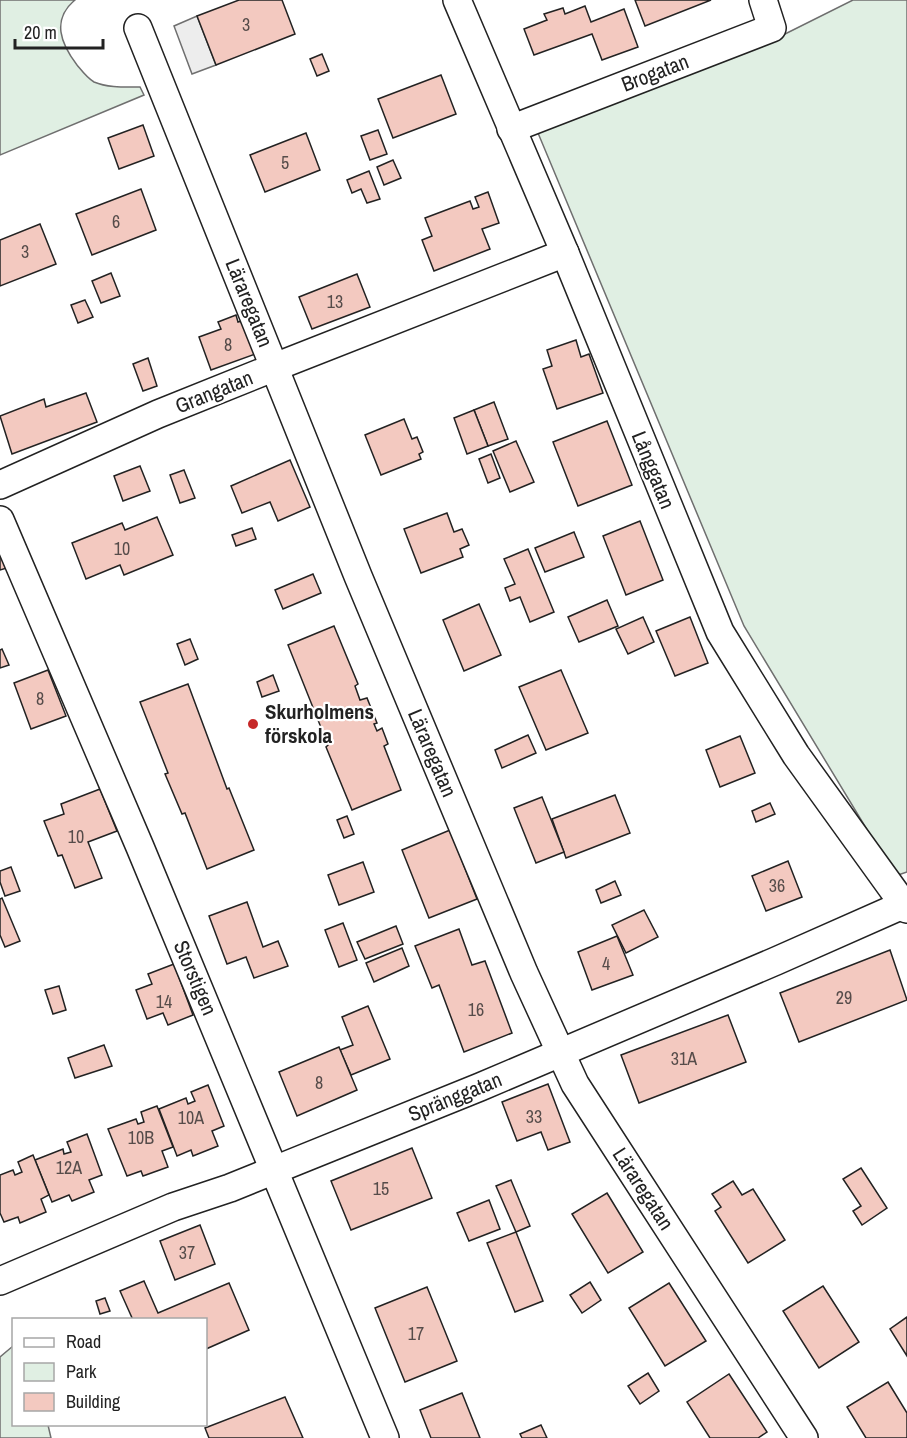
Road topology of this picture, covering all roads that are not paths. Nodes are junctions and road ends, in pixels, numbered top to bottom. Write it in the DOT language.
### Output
graph roads {
  1 [pos="457,0"];
  2 [pos="763,0"];
  3 [pos="138,28"];
  4 [pos="511,129"];
  5 [pos="565,253"];
  6 [pos="275,367"];
  7 [pos="0,485"];
  8 [pos="0,520"];
  9 [pos="906,905"];
  10 [pos="560,1053"];
  11 [pos="275,1170"];
  12 [pos="0,1281"];
  13 [pos="385,1438"];
  14 [pos="804,1438"];
  1 -- 4 [label="street, Långgatan"];
  2 -- 4 [label="street, Brogatan"];
  3 -- 6 [label="street, Läraregatan"];
  4 -- 5 [label="street, Långgatan"];
  5 -- 6 [label="street, Grangatan"];
  5 -- 9 [label="street, Långgatan"];
  6 -- 7 [label="street, Grangatan"];
  6 -- 10 [label="street, Läraregatan"];
  8 -- 11 [label="street, Storstigen"];
  9 -- 10 [label="street, Spränggatan"];
  10 -- 11 [label="street, Spränggatan"];
  10 -- 14 [label="street, Läraregatan"];
  11 -- 12 [label="street, Spränggatan"];
  11 -- 13 [label="street, Storstigen"];
}
